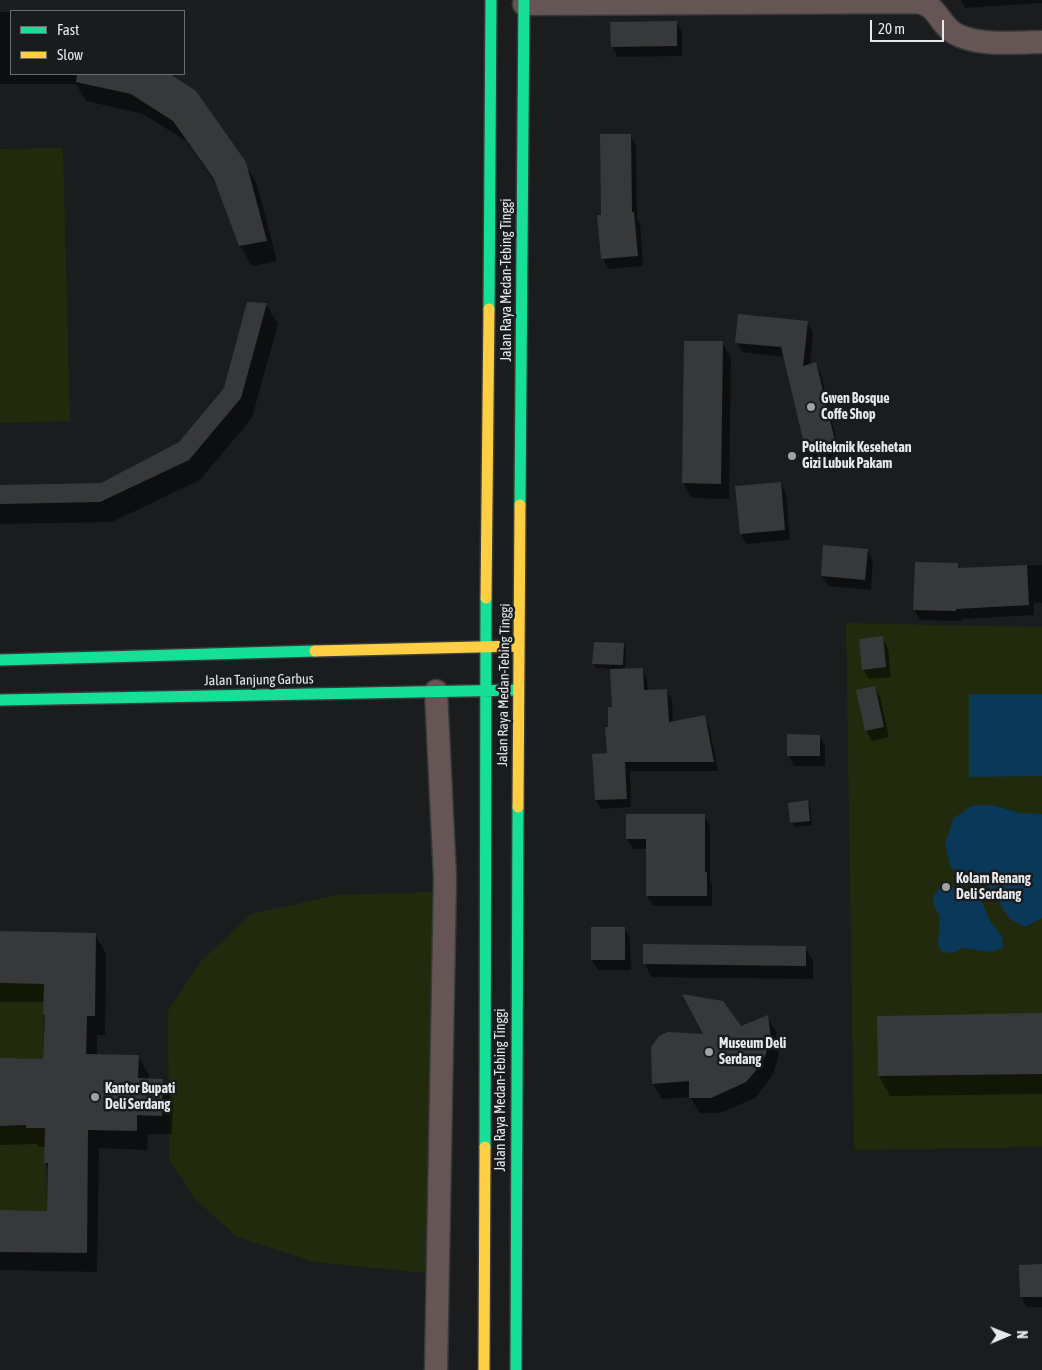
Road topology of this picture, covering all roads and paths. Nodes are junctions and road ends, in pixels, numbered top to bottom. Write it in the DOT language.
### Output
graph roads {
  1 [pos="491,0"];
  2 [pos="524,2"];
  3 [pos="1042,42"];
  4 [pos="518,646"];
  5 [pos="486,648"];
  6 [pos="0,660"];
  7 [pos="486,690"];
  8 [pos="518,690"];
  9 [pos="436,691"];
  10 [pos="0,700"];
  11 [pos="436,1370"];
  12 [pos="484,1370"];
  13 [pos="516,1370"];
  1 -- 5 [label="main road, Jalan Raya Medan-Tebing Tinggi"];
  2 -- 3 [label="street"];
  2 -- 4 [label="main road, Jalan Raya Medan-Tebing Tinggi"];
  4 -- 5 [label="main road, Jalan Tanjung Garbus"];
  4 -- 8 [label="main road, Jalan Raya Medan-Tebing Tinggi"];
  5 -- 6 [label="main road, Jalan Tanjung Garbus"];
  5 -- 7 [label="main road, Jalan Raya Medan-Tebing Tinggi"];
  7 -- 8 [label="main road, Jalan Tanjung Garbus"];
  7 -- 9 [label="main road, Jalan Tanjung Garbus"];
  7 -- 12 [label="main road, Jalan Raya Medan-Tebing Tinggi"];
  8 -- 13 [label="main road, Jalan Raya Medan-Tebing Tinggi"];
  9 -- 10 [label="main road, Jalan Tanjung Garbus"];
  9 -- 11 [label="street"];
}
